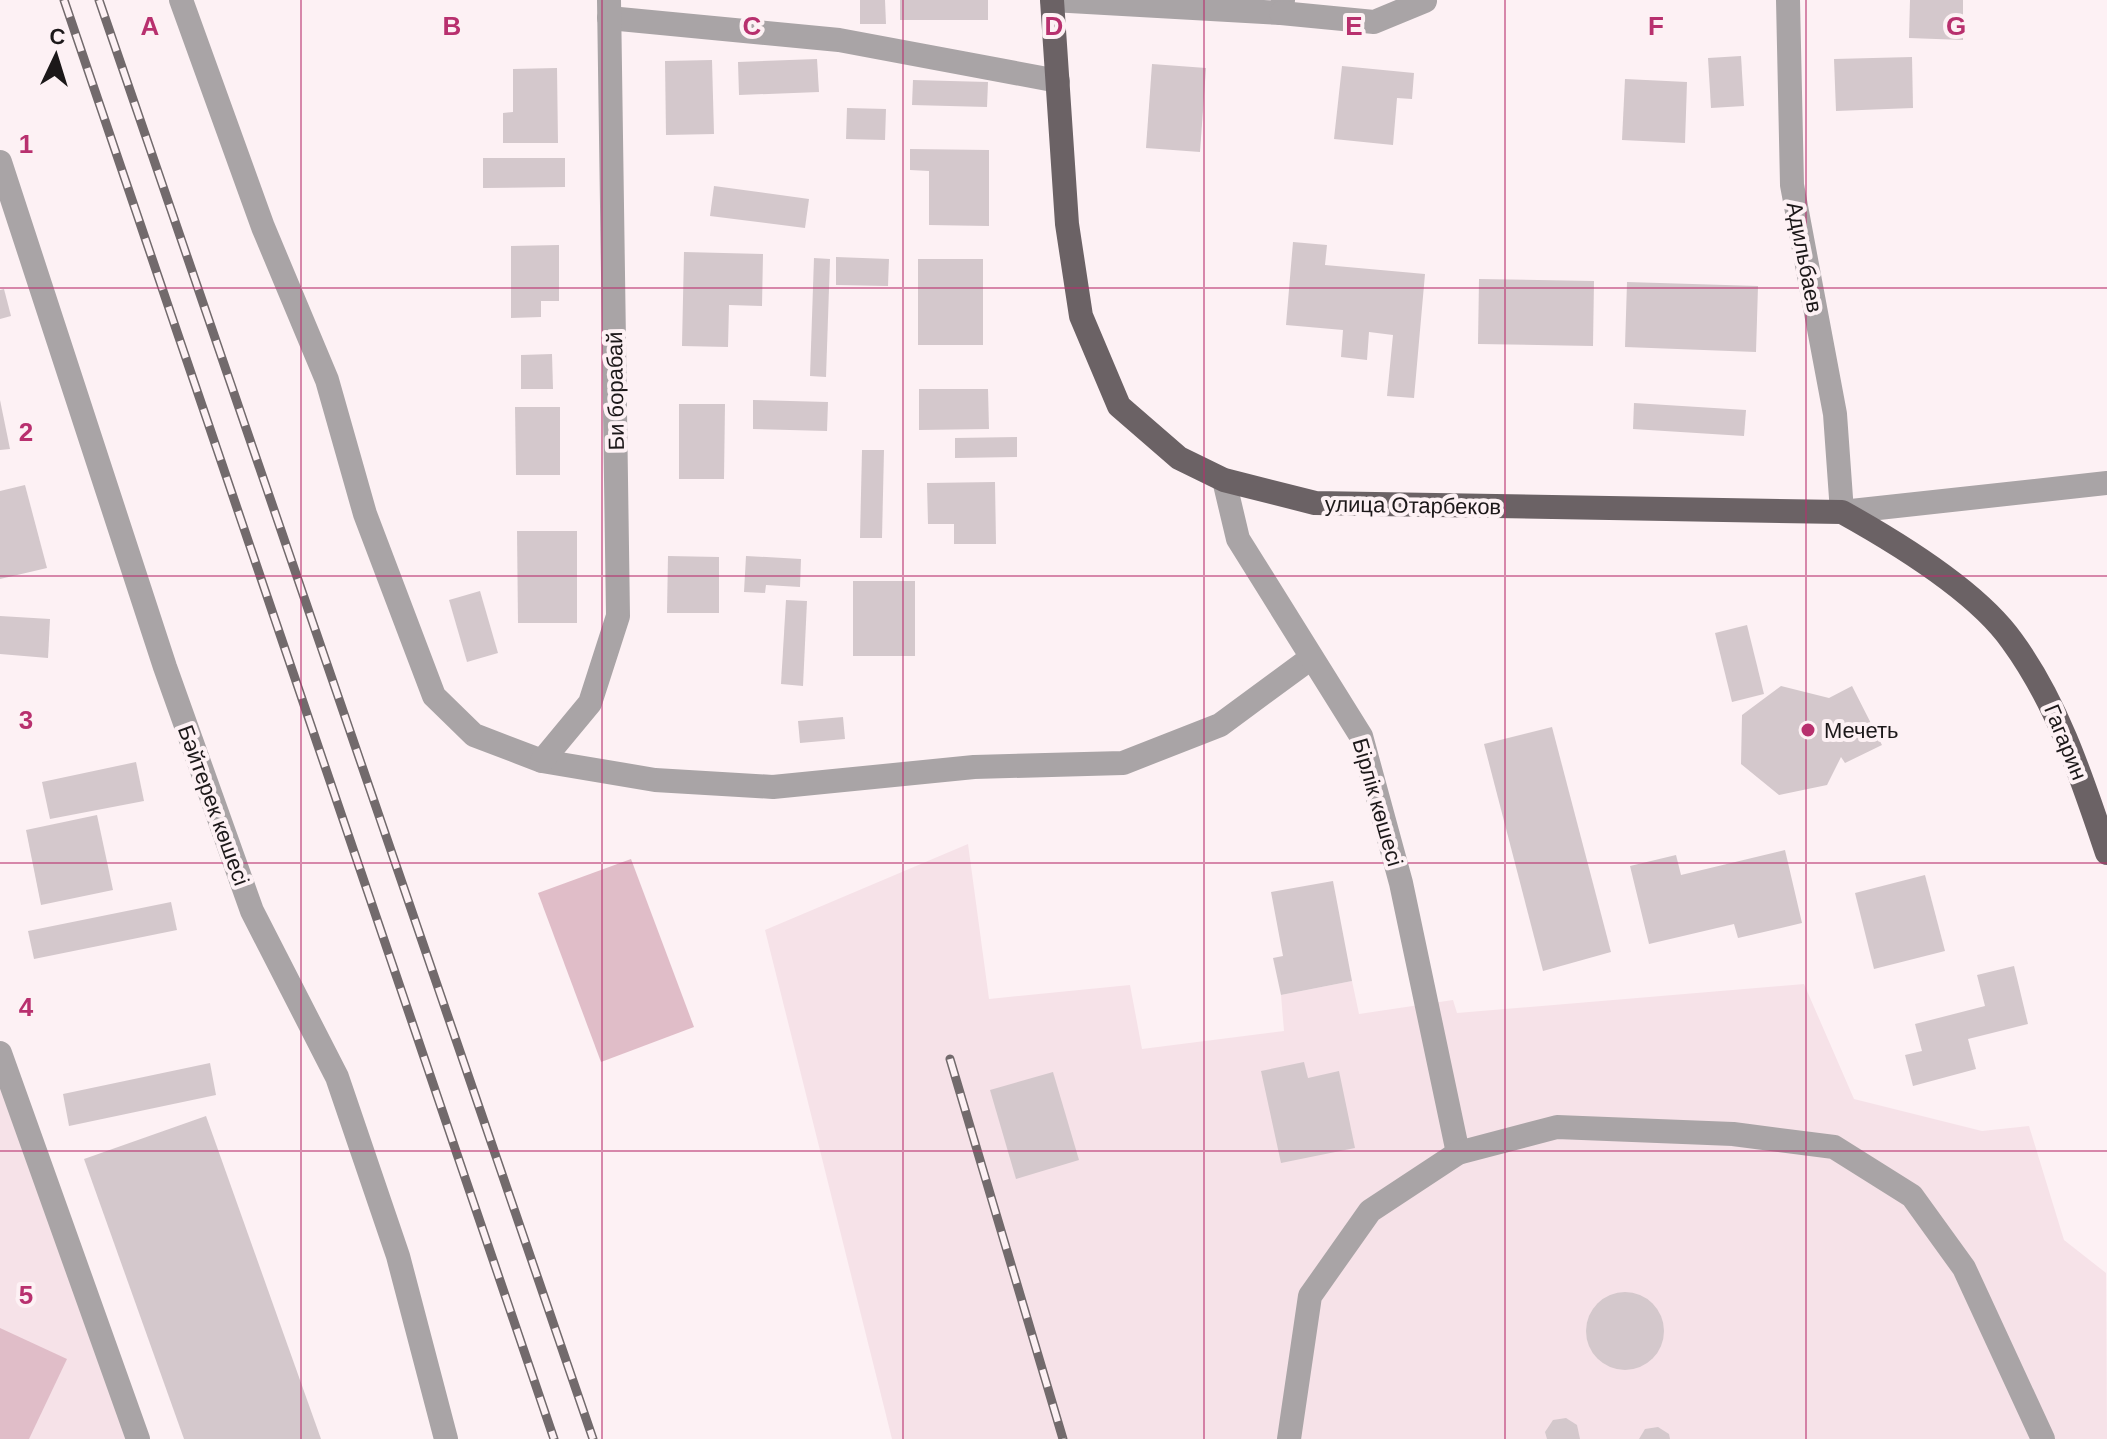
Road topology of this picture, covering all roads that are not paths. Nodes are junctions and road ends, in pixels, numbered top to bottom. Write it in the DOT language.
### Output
graph roads {
  1 [pos="181,0"];
  2 [pos="1052,0"];
  3 [pos="1788,0"];
  4 [pos="1425,1"];
  5 [pos="1282,7"];
  6 [pos="609,9"];
  7 [pos="1058,81"];
  8 [pos="0,162"];
  9 [pos="1224,480"];
  10 [pos="2107,483"];
  11 [pos="1842,512"];
  12 [pos="2011,638"];
  13 [pos="1311,658"];
  14 [pos="542,761"];
  15 [pos="2107,853"];
  16 [pos="0,1053"];
  17 [pos="1458,1153"];
  18 [pos="138,1439"];
  19 [pos="446,1439"];
  20 [pos="1289,1439"];
  21 [pos="2043,1439"];
  1 -- 14 [label="street"];
  2 -- 5 [label="street"];
  2 -- 7 [label="main road, улица Отарбеков"];
  3 -- 11 [label="street, Адильбаев"];
  4 -- 5 [label="street"];
  6 -- 7 [label="street"];
  6 -- 14 [label="street, Би борабай"];
  7 -- 9 [label="main road, улица Отарбеков"];
  8 -- 19 [label="street, Бәйтерек көшесі"];
  9 -- 11 [label="main road, улица Отарбеков"];
  9 -- 13 [label="street, Бірлік көшесі"];
  10 -- 11 [label="street"];
  11 -- 12 [label="main road, улица Отарбеков"];
  12 -- 15 [label="main road, Гагарин"];
  13 -- 14 [label="street"];
  13 -- 17 [label="street, Бірлік көшесі"];
  16 -- 18 [label="street"];
  17 -- 20 [label="street"];
  17 -- 21 [label="street"];
}
